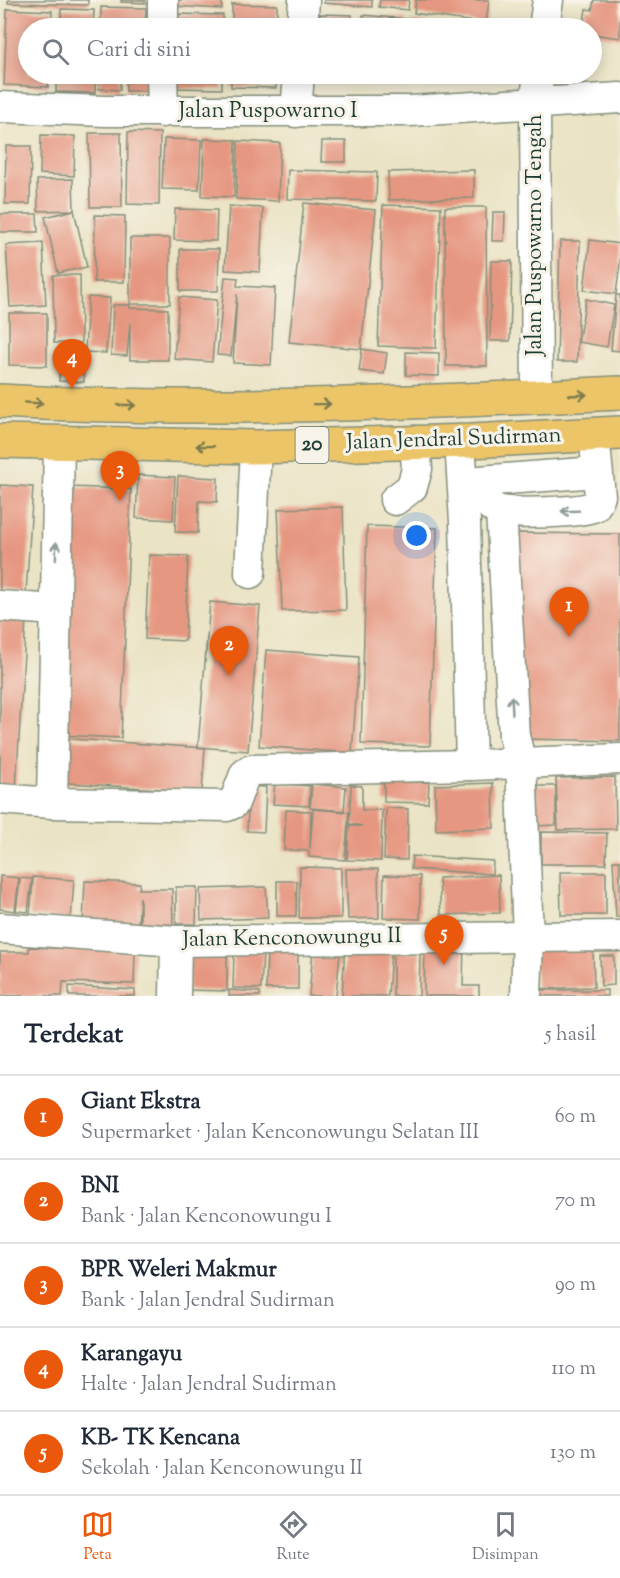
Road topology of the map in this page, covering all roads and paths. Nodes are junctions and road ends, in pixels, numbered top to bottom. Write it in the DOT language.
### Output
graph roads {
  1 [pos="163,0"];
  2 [pos="304,0"];
  3 [pos="548,0"];
  4 [pos="163,18"];
  5 [pos="303,18"];
  6 [pos="545,18"];
  7 [pos="162,84"];
  8 [pos="298,84"];
  9 [pos="538,84"];
  10 [pos="620,98"];
  11 [pos="535,104"];
  12 [pos="0,107"];
  13 [pos="163,112"];
  14 [pos="296,112"];
  15 [pos="620,393"];
  16 [pos="537,397"];
  17 [pos="0,401"];
  18 [pos="607,433"];
  19 [pos="0,441"];
  20 [pos="415,441"];
  21 [pos="465,441"];
  22 [pos="59,444"];
  23 [pos="256,447"];
  24 [pos="597,472"];
  25 [pos="480,481"];
  26 [pos="395,500"];
  27 [pos="501,511"];
  28 [pos="250,573"];
  29 [pos="0,606"];
  30 [pos="56,609"];
  31 [pos="620,759"];
  32 [pos="521,763"];
  33 [pos="471,765"];
  34 [pos="0,799"];
  35 [pos="52,802"];
  36 [pos="0,928"];
  37 [pos="528,936"];
  38 [pos="620,936"];
  39 [pos="176,941"];
  40 [pos="175,996"];
  41 [pos="526,996"];
  1 -- 4 [label="street"];
  2 -- 5 [label="street"];
  3 -- 6 [label="street"];
  7 -- 13 [label="street"];
  8 -- 14 [label="street"];
  9 -- 11 [label="street, Jalan Puspowarno Tengah"];
  10 -- 11 [label="street, Jalan Puspowarno I"];
  11 -- 14 [label="street, Jalan Puspowarno I"];
  11 -- 16 [label="street, Jalan Puspowarno Tengah"];
  12 -- 13 [label="street, Jalan Puspowarno I"];
  13 -- 14 [label="street, Jalan Puspowarno I"];
  16 -- 15 [label="highway, Jalan Jendral Sudirman / 20, one-way"];
  17 -- 16 [label="highway, Jalan Jendral Sudirman / 20, one-way"];
  18 -- 21 [label="highway, Jalan Jendral Sudirman / 20"];
  18 -- 24 [label="street"];
  19 -- 22 [label="highway, Jalan Jendral Sudirman / 20"];
  20 -- 21 [label="highway, Jalan Jendral Sudirman / 20"];
  20 -- 23 [label="highway, Jalan Jendral Sudirman / 20"];
  20 -- 26 [label="street"];
  21 -- 25 [label="street"];
  21 -- 33 [label="street"];
  23 -- 22 [label="highway, Jalan Jendral Sudirman / 20, one-way"];
  30 -- 22 [label="street, one-way"];
  23 -- 28 [label="street"];
  24 -- 25 [label="street"];
  24 -- 27 [label="street, one-way"];
  25 -- 27 [label="street"];
  32 -- 27 [label="street, one-way"];
  29 -- 30 [label="street"];
  30 -- 35 [label="street"];
  31 -- 32 [label="street"];
  32 -- 33 [label="street"];
  32 -- 37 [label="street"];
  33 -- 35 [label="street"];
  34 -- 35 [label="street"];
  36 -- 39 [label="street, Jalan Kenconowungu II"];
  37 -- 38 [label="street, Jalan Kenconowungu II"];
  37 -- 39 [label="street, Jalan Kenconowungu II"];
  37 -- 41 [label="street"];
  39 -- 40 [label="street"];
}
